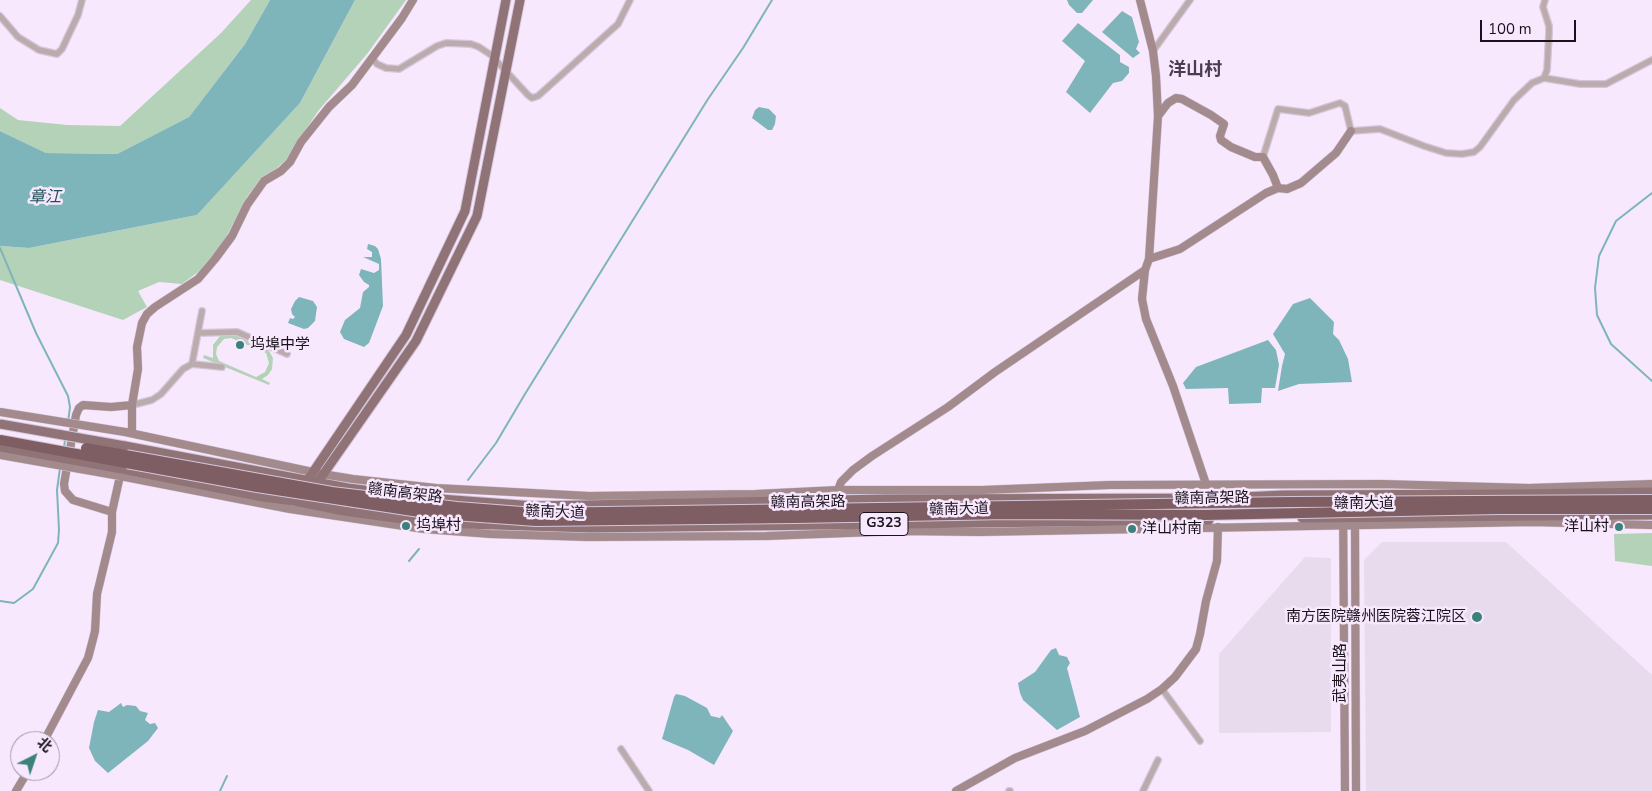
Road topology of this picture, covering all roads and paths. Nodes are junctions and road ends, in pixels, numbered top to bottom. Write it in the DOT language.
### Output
graph roads {
  1 [pos="82,0"];
  2 [pos="412,0"];
  3 [pos="506,0"];
  4 [pos="520,0"];
  5 [pos="630,0"];
  6 [pos="1140,0"];
  7 [pos="1190,0"];
  8 [pos="1545,0"];
  9 [pos="0,16"];
  10 [pos="1153,51"];
  11 [pos="372,58"];
  12 [pos="494,58"];
  13 [pos="1652,60"];
  14 [pos="506,72"];
  15 [pos="1544,78"];
  16 [pos="1158,116"];
  17 [pos="1351,131"];
  18 [pos="1263,157"];
  19 [pos="1278,188"];
  20 [pos="1149,259"];
  21 [pos="1145,270"];
  22 [pos="202,311"];
  23 [pos="198,333"];
  24 [pos="287,354"];
  25 [pos="192,364"];
  26 [pos="222,367"];
  27 [pos="132,405"];
  28 [pos="0,412"];
  29 [pos="0,424"];
  30 [pos="0,433"];
  31 [pos="128,433"];
  32 [pos="0,440"];
  33 [pos="0,448"];
  34 [pos="0,455"];
  35 [pos="121,472"];
  36 [pos="268,472"];
  37 [pos="309,476"];
  38 [pos="319,478"];
  39 [pos="1206,484"];
  40 [pos="1652,484"];
  41 [pos="348,488"];
  42 [pos="838,490"];
  43 [pos="1578,492"];
  44 [pos="1652,492"];
  45 [pos="1343,494"];
  46 [pos="1354,494"];
  47 [pos="1517,494"];
  48 [pos="1283,495"];
  49 [pos="263,497"];
  50 [pos="1220,498"];
  51 [pos="885,499"];
  52 [pos="955,500"];
  53 [pos="1652,500"];
  54 [pos="292,505"];
  55 [pos="304,507"];
  56 [pos="1652,509"];
  57 [pos="344,511"];
  58 [pos="112,512"];
  59 [pos="1578,515"];
  60 [pos="1652,515"];
  61 [pos="1518,516"];
  62 [pos="1284,518"];
  63 [pos="1344,521"];
  64 [pos="1355,521"];
  65 [pos="956,523"];
  66 [pos="1219,523"];
  67 [pos="887,524"];
  68 [pos="1652,525"];
  69 [pos="1162,689"];
  70 [pos="49,731"];
  71 [pos="1200,740"];
  72 [pos="621,749"];
  73 [pos="1158,760"];
  74 [pos="649,791"];
  75 [pos="956,791"];
  76 [pos="1143,791"];
  77 [pos="1345,791"];
  78 [pos="1356,791"];
  1 -- 9 [label="street"];
  2 -- 11 [label="street"];
  3 -- 12 [label="main road"];
  4 -- 14 [label="main road"];
  5 -- 14 [label="street"];
  6 -- 10 [label="street"];
  7 -- 10 [label="street"];
  8 -- 15 [label="street"];
  10 -- 16 [label="street"];
  11 -- 12 [label="street"];
  11 -- 27 [label="street"];
  12 -- 14 [label="street"];
  12 -- 37 [label="main road"];
  13 -- 15 [label="street"];
  14 -- 38 [label="main road"];
  15 -- 17 [label="street"];
  16 -- 18 [label="street"];
  16 -- 20 [label="street"];
  17 -- 18 [label="street"];
  17 -- 19 [label="street"];
  18 -- 19 [label="street"];
  19 -- 20 [label="street"];
  20 -- 21 [label="street"];
  21 -- 39 [label="street"];
  21 -- 42 [label="street"];
  22 -- 23 [label="street"];
  23 -- 24 [label="street"];
  23 -- 25 [label="street"];
  25 -- 26 [label="street"];
  25 -- 27 [label="street"];
  27 -- 31 [label="street"];
  27 -- 58 [label="street"];
  28 -- 31 [label="street, bridge"];
  29 -- 36 [label="main road, 赣南大道 / G323, bridge"];
  30 -- 53 [label="highway, 赣南高架路, bridge"];
  31 -- 37 [label="street"];
  32 -- 56 [label="highway, 赣南高架路, bridge"];
  33 -- 35 [label="main road, 赣南大道, bridge"];
  34 -- 35 [label="street, bridge"];
  35 -- 49 [label="main road, 赣南大道 / G323"];
  35 -- 54 [label="street"];
  35 -- 58 [label="street"];
  36 -- 37 [label="main road, 赣南大道 / G323"];
  36 -- 49 [label="main road"];
  37 -- 38 [label="main road, 赣南大道 / G323"];
  37 -- 54 [label="main road"];
  38 -- 41 [label="main road, 赣南大道 / G323"];
  38 -- 42 [label="street"];
  38 -- 55 [label="main road"];
  39 -- 40 [label="street"];
  39 -- 42 [label="street"];
  41 -- 51 [label="main road, 赣南大道 / G323"];
  41 -- 57 [label="main road"];
  43 -- 44 [label="main road, 赣南大道 / G323"];
  43 -- 47 [label="main road, 赣南大道 / G323"];
  43 -- 59 [label="main road"];
  45 -- 46 [label="main road, 赣南大道 / G323"];
  45 -- 48 [label="main road, 赣南大道 / G323"];
  45 -- 63 [label="street, 武夷山路"];
  46 -- 47 [label="main road, 赣南大道 / G323"];
  46 -- 64 [label="street, 武夷山路"];
  47 -- 61 [label="main road"];
  48 -- 50 [label="main road, 赣南大道 / G323"];
  48 -- 62 [label="main road"];
  49 -- 54 [label="main road, 赣南大道 / G323"];
  50 -- 52 [label="main road, 赣南大道 / G323"];
  50 -- 66 [label="main road"];
  51 -- 52 [label="main road, 赣南大道 / G323"];
  51 -- 67 [label="main road"];
  52 -- 65 [label="main road"];
  54 -- 55 [label="main road, 赣南大道 / G323"];
  55 -- 57 [label="main road, 赣南大道 / G323"];
  55 -- 66 [label="street"];
  57 -- 67 [label="main road, 赣南大道 / G323"];
  58 -- 70 [label="street"];
  59 -- 60 [label="main road, 赣南大道 / G323"];
  59 -- 61 [label="main road, 赣南大道 / G323"];
  61 -- 64 [label="main road, 赣南大道 / G323"];
  62 -- 63 [label="main road, 赣南大道 / G323"];
  62 -- 66 [label="main road, 赣南大道 / G323"];
  63 -- 64 [label="main road, 赣南大道 / G323"];
  63 -- 66 [label="street"];
  63 -- 77 [label="street, 武夷山路"];
  64 -- 68 [label="street"];
  64 -- 78 [label="street, 武夷山路"];
  65 -- 66 [label="main road, 赣南大道 / G323"];
  65 -- 67 [label="main road, 赣南大道 / G323"];
  66 -- 69 [label="street"];
  69 -- 71 [label="street"];
  69 -- 75 [label="street"];
  72 -- 74 [label="street"];
  73 -- 76 [label="street"];
}
